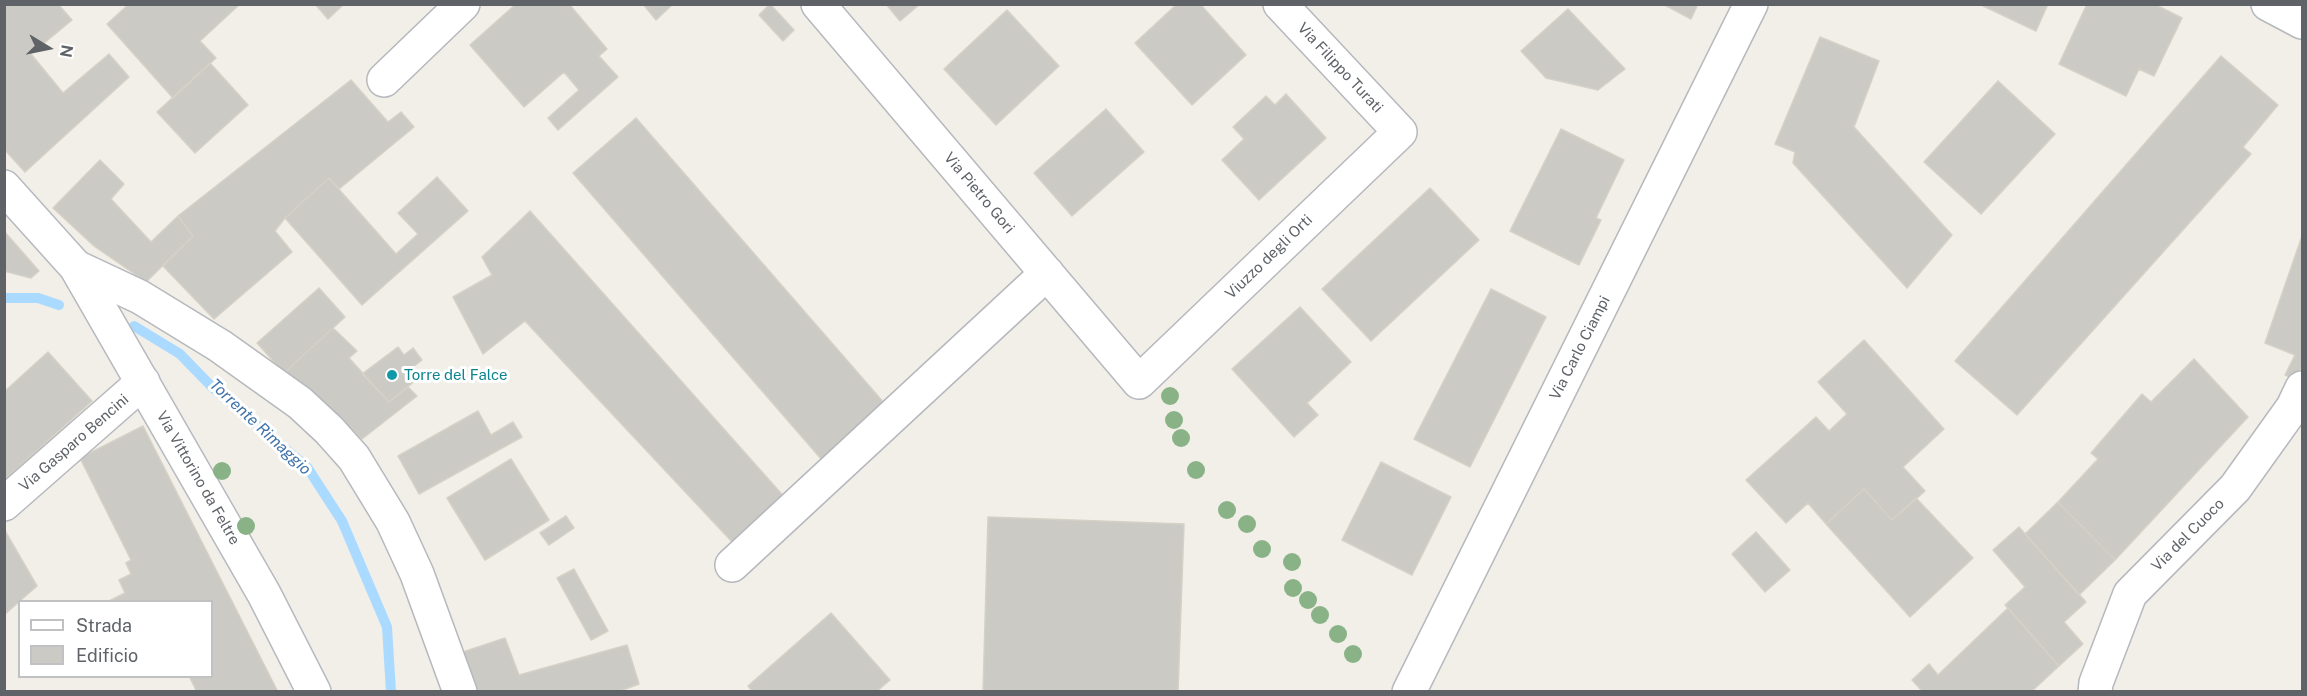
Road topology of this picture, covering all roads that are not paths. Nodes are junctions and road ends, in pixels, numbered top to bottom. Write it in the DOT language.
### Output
graph roads {
  1 [pos="463,4"];
  2 [pos="818,4"];
  3 [pos="1280,4"];
  4 [pos="1751,4"];
  5 [pos="2268,4"];
  6 [pos="2302,22"];
  7 [pos="384,80"];
  8 [pos="1400,132"];
  9 [pos="4,187"];
  10 [pos="1047,273"];
  11 [pos="83,279"];
  12 [pos="143,382"];
  13 [pos="1139,382"];
  14 [pos="2302,388"];
  15 [pos="4,504"];
  16 [pos="732,565"];
  17 [pos="314,692"];
  18 [pos="460,692"];
  19 [pos="1409,692"];
  20 [pos="2095,692"];
  1 -- 7 [label="street"];
  2 -- 10 [label="street, Via Pietro Gori"];
  3 -- 8 [label="street, Via Filippo Turati"];
  4 -- 19 [label="street, Via Carlo Ciampi"];
  5 -- 6 [label="street"];
  8 -- 13 [label="street, Viuzzo degli Orti"];
  9 -- 11 [label="street"];
  10 -- 13 [label="street, Via Pietro Gori"];
  10 -- 16 [label="street"];
  11 -- 12 [label="street, Via Vittorino da Feltre"];
  11 -- 18 [label="street"];
  12 -- 15 [label="street, Via Gasparo Bencini"];
  12 -- 17 [label="street, Via Vittorino da Feltre"];
  14 -- 20 [label="street, Via del Cuoco"];
}
